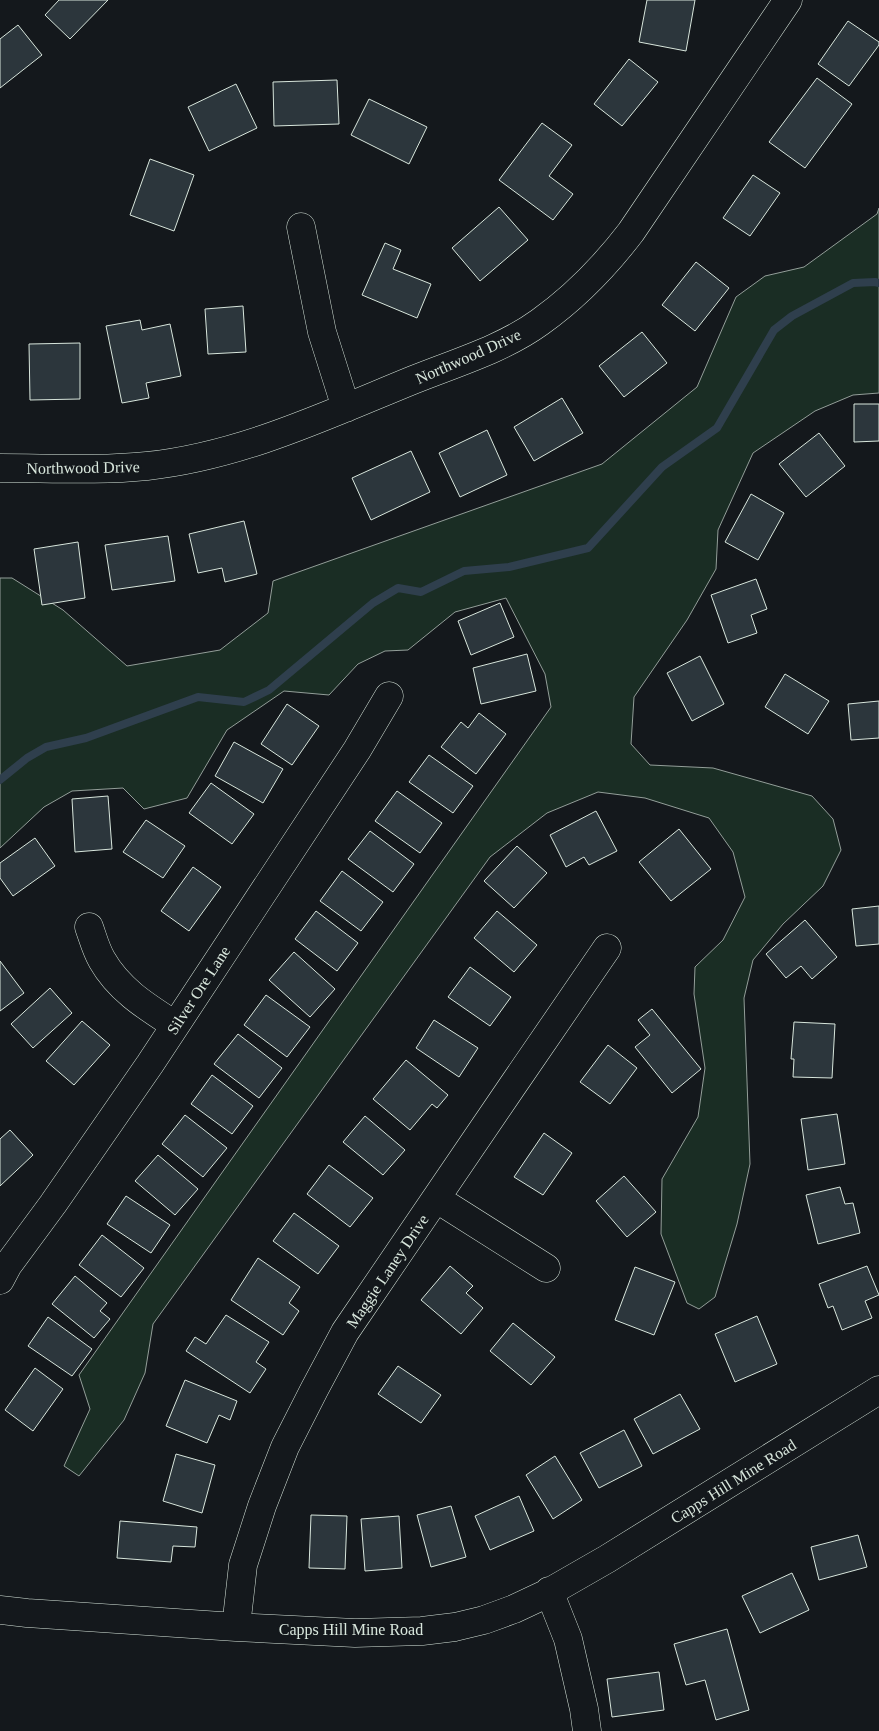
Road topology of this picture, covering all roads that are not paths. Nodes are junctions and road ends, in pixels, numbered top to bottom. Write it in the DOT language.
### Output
graph roads {
  1 [pos="788,0"];
  2 [pos="301,227"];
  3 [pos="346,408"];
  4 [pos="0,468"];
  5 [pos="389,696"];
  6 [pos="89,927"];
  7 [pos="607,948"];
  8 [pos="175,1025"];
  9 [pos="437,1199"];
  10 [pos="3,1268"];
  11 [pos="546,1268"];
  12 [pos="879,1390"];
  13 [pos="550,1592"];
  14 [pos="0,1610"];
  15 [pos="236,1627"];
  16 [pos="587,1731"];
  1 -- 3 [label="street, Northwood Drive"];
  2 -- 3 [label="street"];
  3 -- 4 [label="street, Northwood Drive"];
  5 -- 8 [label="street, Silver Ore Lane"];
  6 -- 8 [label="street"];
  7 -- 9 [label="street, Maggie Laney Drive"];
  8 -- 10 [label="street, Silver Ore Lane"];
  9 -- 11 [label="street"];
  9 -- 15 [label="street, Maggie Laney Drive"];
  12 -- 13 [label="street, Capps Hill Mine Road"];
  13 -- 15 [label="street, Capps Hill Mine Road"];
  13 -- 16 [label="street"];
  14 -- 15 [label="street, Capps Hill Mine Road"];
}
